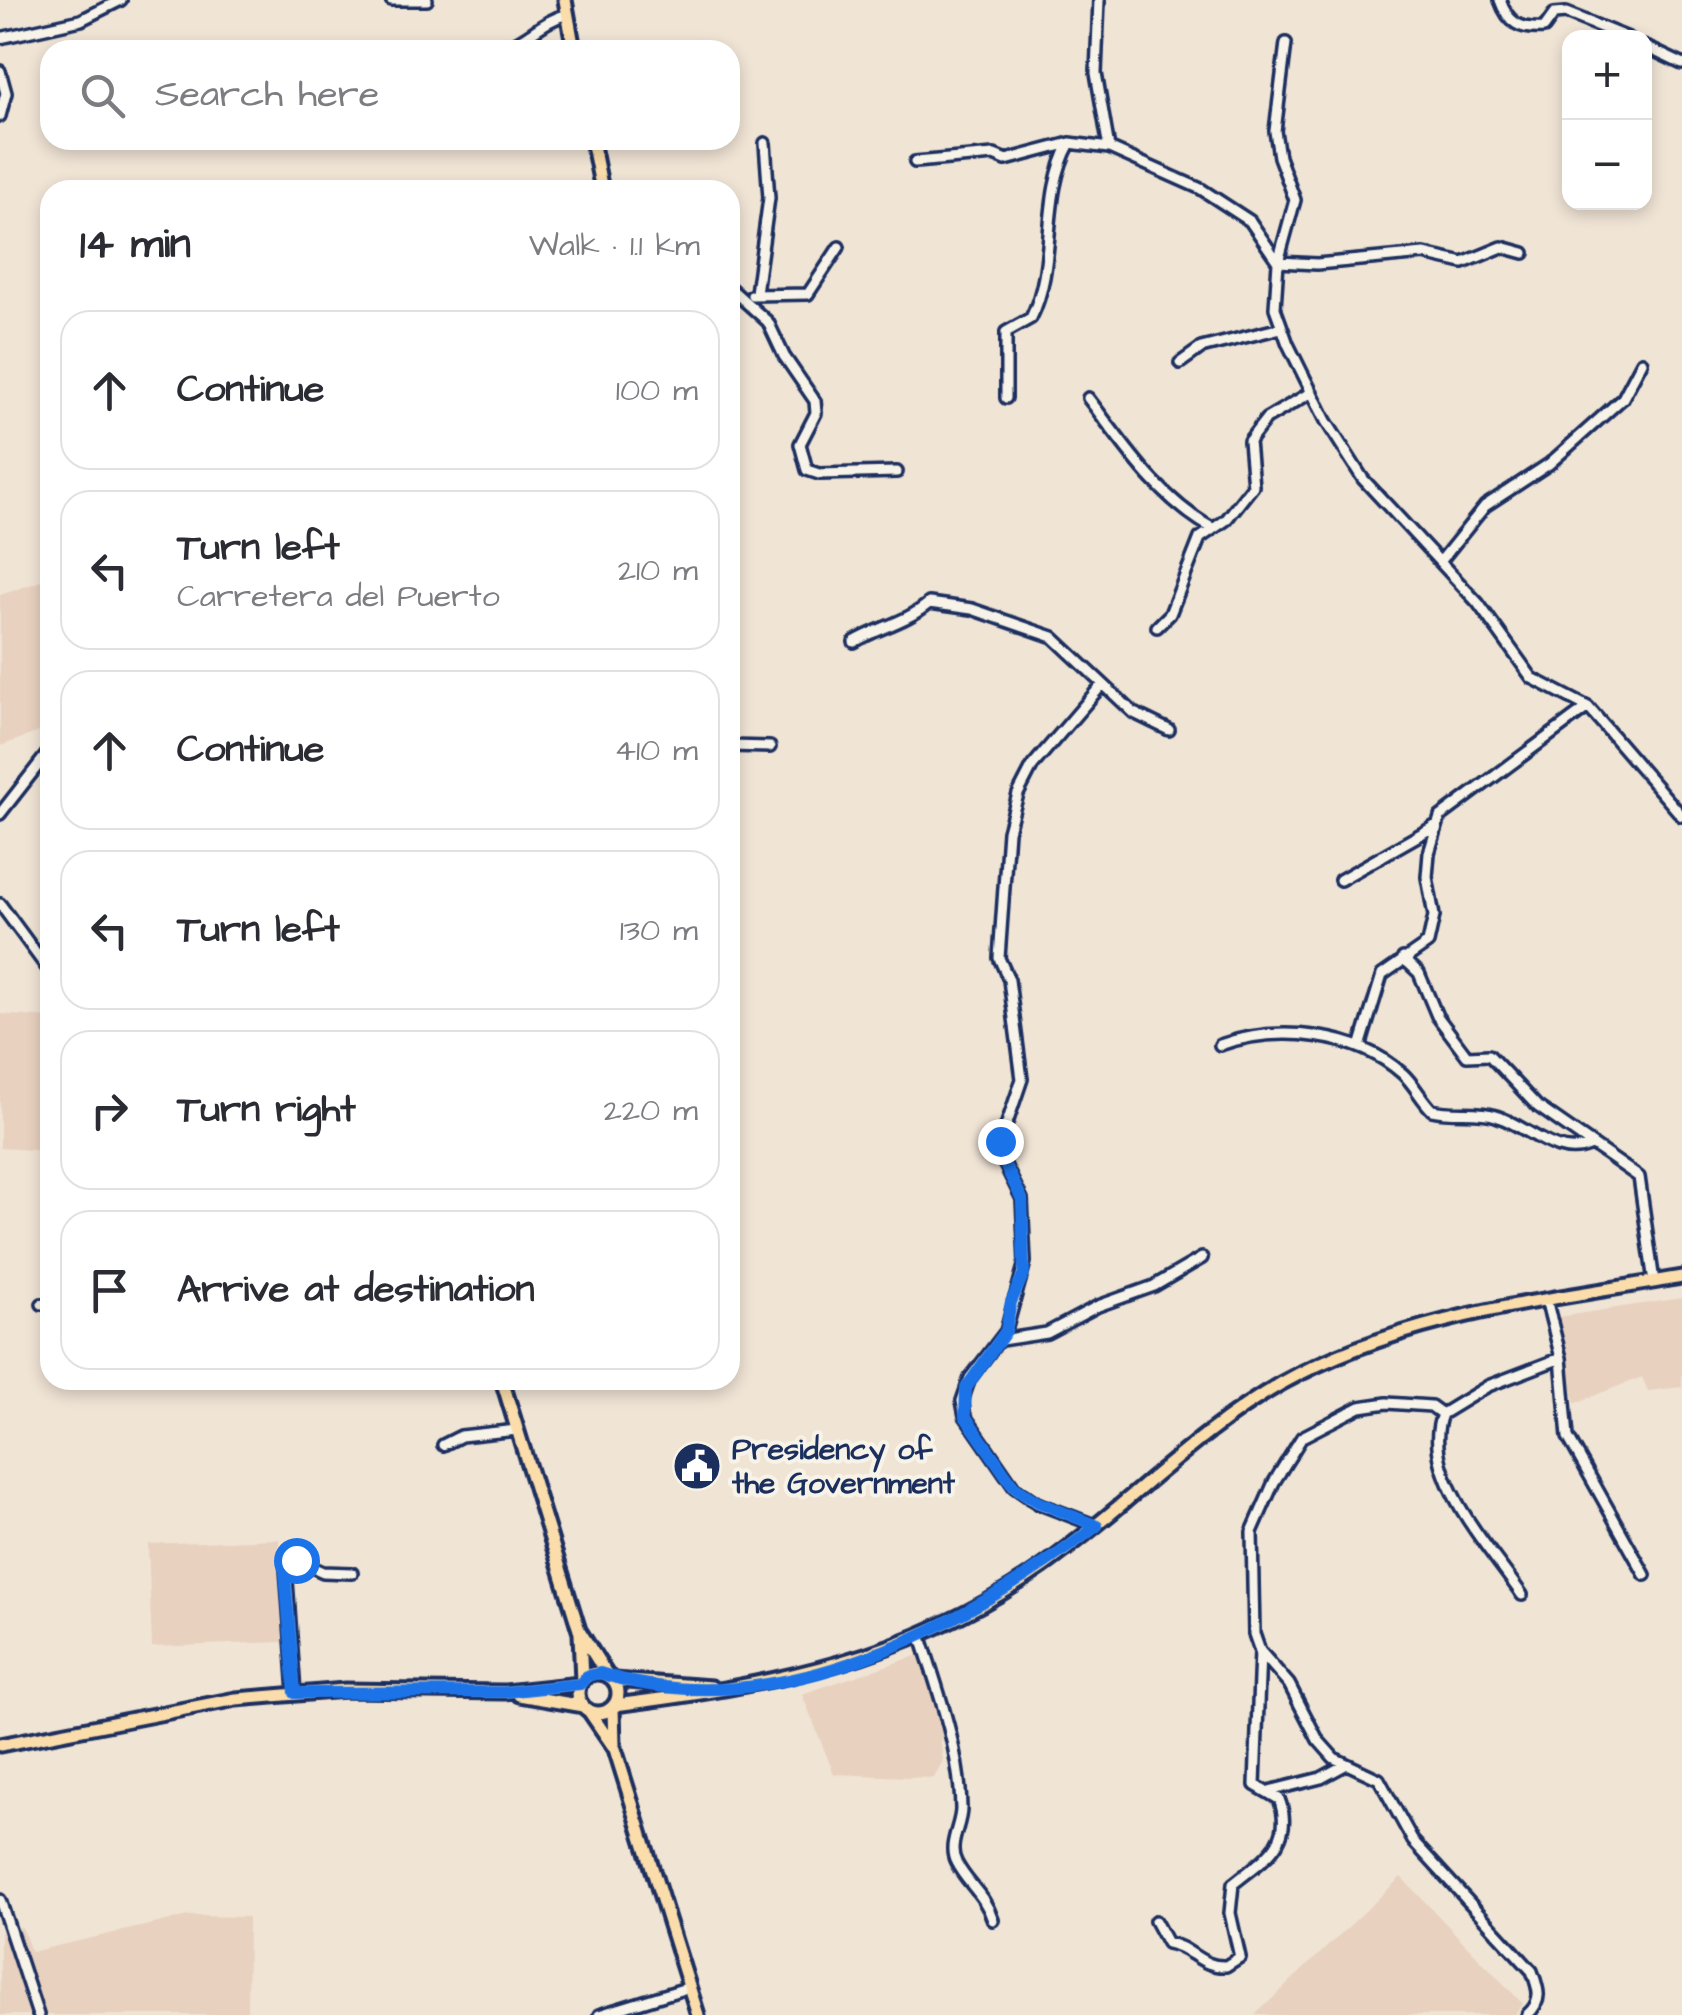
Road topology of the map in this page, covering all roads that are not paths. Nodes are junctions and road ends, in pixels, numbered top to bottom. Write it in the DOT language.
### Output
graph roads {
  1 [pos="121,0"];
  2 [pos="391,0"];
  3 [pos="428,0"];
  4 [pos="1099,0"];
  5 [pos="1500,0"];
  6 [pos="566,7"];
  7 [pos="1606,30"];
  8 [pos="0,38"];
  9 [pos="523,40"];
  10 [pos="572,40"];
  11 [pos="1286,43"];
  12 [pos="1652,50"];
  13 [pos="1682,64"];
  14 [pos="0,70"];
  15 [pos="2,101"];
  16 [pos="0,116"];
  17 [pos="1070,143"];
  18 [pos="765,144"];
  19 [pos="1108,148"];
  20 [pos="594,150"];
  21 [pos="915,162"];
  22 [pos="600,180"];
  23 [pos="839,246"];
  24 [pos="1524,253"];
  25 [pos="1278,262"];
  26 [pos="740,292"];
  27 [pos="750,296"];
  28 [pos="1282,328"];
  29 [pos="1642,362"];
  30 [pos="1180,363"];
  31 [pos="1312,392"];
  32 [pos="1006,398"];
  33 [pos="1088,398"];
  34 [pos="897,472"];
  35 [pos="1212,528"];
  36 [pos="1440,562"];
  37 [pos="1158,627"];
  38 [pos="854,642"];
  39 [pos="1101,686"];
  40 [pos="1588,707"];
  41 [pos="1169,730"];
  42 [pos="740,746"];
  43 [pos="770,747"];
  44 [pos="40,763"];
  45 [pos="0,814"];
  46 [pos="1682,816"];
  47 [pos="1435,826"];
  48 [pos="1340,880"];
  49 [pos="0,904"];
  50 [pos="40,958"];
  51 [pos="1403,958"];
  52 [pos="1220,1045"];
  53 [pos="1360,1047"];
  54 [pos="1589,1146"];
  55 [pos="1202,1258"];
  56 [pos="1682,1277"];
  57 [pos="1654,1282"];
  58 [pos="1546,1298"];
  59 [pos="1001,1340"];
  60 [pos="1561,1358"];
  61 [pos="505,1390"];
  62 [pos="1442,1414"];
  63 [pos="517,1430"];
  64 [pos="443,1445"];
  65 [pos="1097,1526"];
  66 [pos="352,1573"];
  67 [pos="1645,1575"];
  68 [pos="1522,1595"];
  69 [pos="579,1630"];
  70 [pos="920,1634"];
  71 [pos="1260,1651"];
  72 [pos="610,1677"];
  73 [pos="581,1682"];
  74 [pos="736,1688"];
  75 [pos="505,1692"];
  76 [pos="295,1693"];
  77 [pos="614,1706"];
  78 [pos="586,1709"];
  79 [pos="0,1745"];
  80 [pos="615,1750"];
  81 [pos="1344,1765"];
  82 [pos="1269,1791"];
  83 [pos="0,1900"];
  84 [pos="993,1920"];
  85 [pos="1155,1921"];
  86 [pos="690,1987"];
  87 [pos="38,2015"];
  88 [pos="599,2015"];
  89 [pos="698,2015"];
  90 [pos="1526,2015"];
  1 -- 8 [label="street"];
  2 -- 3 [label="street"];
  4 -- 19 [label="street"];
  5 -- 7 [label="street"];
  6 -- 9 [label="street"];
  6 -- 10 [label="main road"];
  11 -- 25 [label="street"];
  12 -- 13 [label="street"];
  14 -- 15 [label="street"];
  15 -- 16 [label="street"];
  17 -- 19 [label="street"];
  17 -- 21 [label="street"];
  17 -- 32 [label="street"];
  18 -- 27 [label="street"];
  19 -- 25 [label="street"];
  20 -- 22 [label="main road"];
  23 -- 27 [label="street"];
  24 -- 25 [label="street"];
  25 -- 28 [label="street"];
  26 -- 27 [label="street"];
  27 -- 34 [label="street"];
  28 -- 30 [label="street"];
  28 -- 31 [label="street"];
  29 -- 36 [label="street"];
  31 -- 35 [label="street"];
  31 -- 36 [label="street"];
  33 -- 35 [label="street"];
  35 -- 37 [label="street"];
  36 -- 40 [label="street"];
  38 -- 39 [label="street"];
  39 -- 41 [label="street"];
  39 -- 59 [label="street"];
  40 -- 46 [label="street"];
  40 -- 47 [label="street"];
  42 -- 43 [label="street"];
  44 -- 45 [label="street"];
  47 -- 48 [label="street"];
  47 -- 51 [label="street"];
  49 -- 50 [label="street"];
  51 -- 53 [label="street"];
  51 -- 54 [label="street"];
  52 -- 53 [label="street"];
  53 -- 54 [label="street"];
  54 -- 57 [label="street"];
  55 -- 59 [label="street"];
  56 -- 57 [label="main road"];
  57 -- 58 [label="main road"];
  58 -- 60 [label="street"];
  58 -- 65 [label="main road"];
  59 -- 65 [label="street"];
  60 -- 62 [label="street"];
  60 -- 67 [label="street"];
  61 -- 63 [label="main road"];
  62 -- 68 [label="street"];
  62 -- 71 [label="street"];
  63 -- 64 [label="street"];
  63 -- 69 [label="main road"];
  65 -- 70 [label="main road"];
  66 -- 76 [label="street"];
  69 -- 72 [label="main road"];
  69 -- 73 [label="main road"];
  70 -- 74 [label="main road"];
  70 -- 84 [label="street"];
  71 -- 81 [label="street"];
  71 -- 82 [label="street"];
  72 -- 73 [label="main road"];
  72 -- 74 [label="main road"];
  72 -- 77 [label="main road"];
  73 -- 75 [label="main road"];
  73 -- 78 [label="main road"];
  74 -- 77 [label="main road"];
  75 -- 76 [label="main road"];
  75 -- 78 [label="main road"];
  76 -- 79 [label="main road"];
  77 -- 78 [label="main road"];
  77 -- 80 [label="main road"];
  78 -- 80 [label="main road"];
  80 -- 86 [label="main road"];
  81 -- 82 [label="street"];
  81 -- 90 [label="street"];
  82 -- 85 [label="street"];
  83 -- 87 [label="street"];
  86 -- 88 [label="street"];
  86 -- 89 [label="main road"];
}
